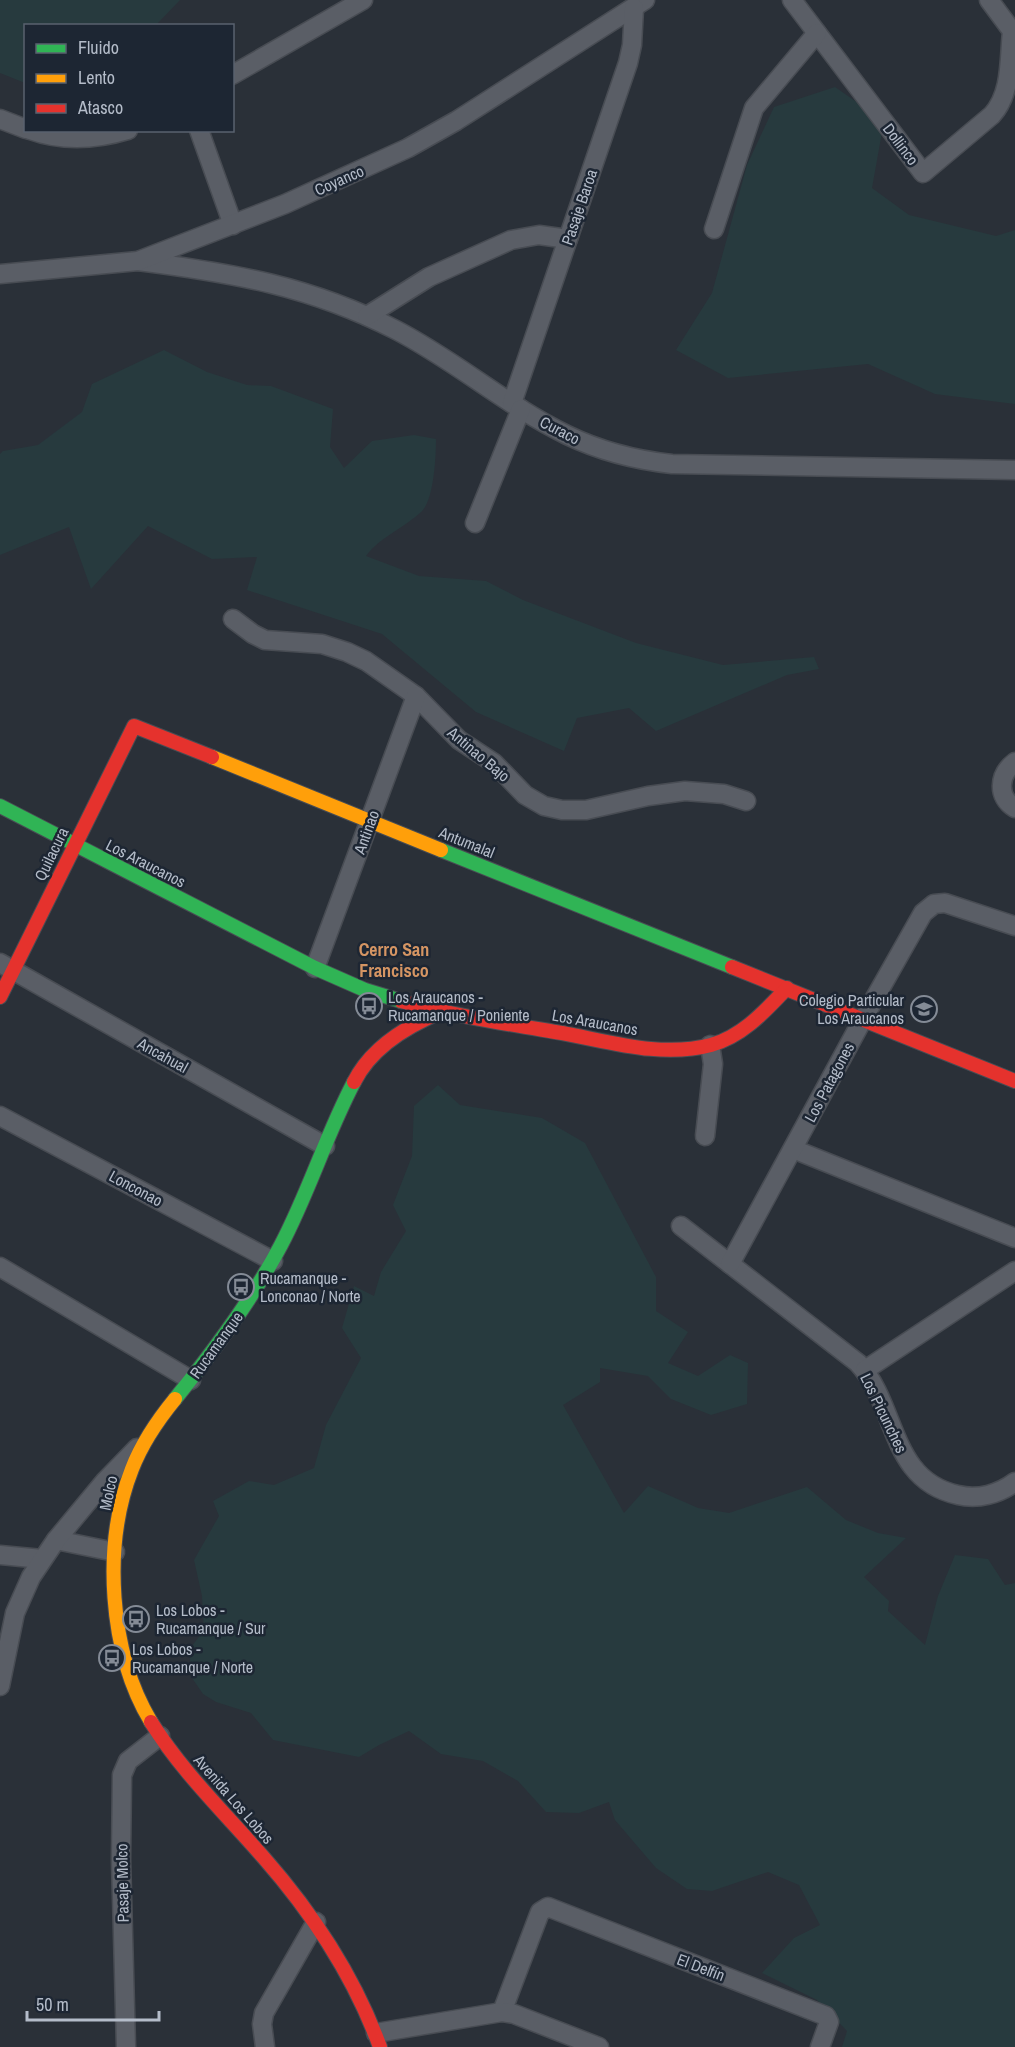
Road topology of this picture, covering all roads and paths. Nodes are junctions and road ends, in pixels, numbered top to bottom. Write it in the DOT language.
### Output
graph roads {
  1 [pos="363,0"];
  2 [pos="792,0"];
  3 [pos="989,0"];
  4 [pos="640,4"];
  5 [pos="817,33"];
  6 [pos="234,74"];
  7 [pos="0,119"];
  8 [pos="24,128"];
  9 [pos="35,132"];
  10 [pos="119,132"];
  11 [pos="200,132"];
  12 [pos="233,225"];
  13 [pos="714,229"];
  14 [pos="568,239"];
  15 [pos="138,261"];
  16 [pos="0,274"];
  17 [pos="367,316"];
  18 [pos="517,406"];
  19 [pos="1015,470"];
  20 [pos="475,523"];
  21 [pos="233,619"];
  22 [pos="416,696"];
  23 [pos="134,726"];
  24 [pos="1015,762"];
  25 [pos="746,801"];
  26 [pos="0,806"];
  27 [pos="1015,808"];
  28 [pos="370,821"];
  29 [pos="74,844"];
  30 [pos="1015,926"];
  31 [pos="7,967"];
  32 [pos="315,968"];
  33 [pos="788,988"];
  34 [pos="0,997"];
  35 [pos="441,1012"];
  36 [pos="863,1019"];
  37 [pos="710,1045"];
  38 [pos="1015,1081"];
  39 [pos="0,1116"];
  40 [pos="705,1136"];
  41 [pos="326,1146"];
  42 [pos="793,1149"];
  43 [pos="681,1226"];
  44 [pos="1015,1238"];
  45 [pos="273,1261"];
  46 [pos="730,1264"];
  47 [pos="0,1267"];
  48 [pos="1015,1271"];
  49 [pos="865,1370"];
  50 [pos="191,1380"];
  51 [pos="143,1443"];
  52 [pos="1014,1483"];
  53 [pos="56,1540"];
  54 [pos="116,1552"];
  55 [pos="0,1555"];
  56 [pos="42,1559"];
  57 [pos="0,1686"];
  58 [pos="160,1736"];
  59 [pos="316,1922"];
  60 [pos="502,2012"];
  61 [pos="378,2040"];
  62 [pos="126,2047"];
  63 [pos="266,2047"];
  64 [pos="599,2047"];
  65 [pos="820,2047"];
  1 -- 6 [label="street"];
  2 -- 5 [label="street, Dollinco"];
  3 -- 5 [label="street, Dollinco"];
  4 -- 12 [label="street, Coyanco"];
  4 -- 14 [label="street, Pasaje Baroa"];
  5 -- 13 [label="street"];
  7 -- 8 [label="street"];
  9 -- 10 [label="street"];
  11 -- 12 [label="street"];
  12 -- 15 [label="street, Coyanco"];
  14 -- 17 [label="street"];
  14 -- 18 [label="street, Pasaje Baroa"];
  15 -- 16 [label="street, Coyanco"];
  15 -- 17 [label="street, Curaco"];
  17 -- 18 [label="street, Curaco"];
  18 -- 19 [label="street, Curaco"];
  18 -- 20 [label="street, Pasaje Baroa"];
  21 -- 22 [label="street, Antinao Bajo"];
  22 -- 25 [label="street, Antinao Bajo"];
  22 -- 28 [label="street, Antinao"];
  23 -- 28 [label="street, Antumalal"];
  23 -- 29 [label="street, Quilacura"];
  24 -- 27 [label="street"];
  26 -- 29 [label="street, Los Araucanos"];
  28 -- 32 [label="street, Antinao"];
  28 -- 33 [label="street, Antumalal"];
  29 -- 31 [label="street, Quilacura"];
  29 -- 32 [label="street, Los Araucanos"];
  30 -- 36 [label="street, Los Patagones"];
  31 -- 34 [label="street, Quilacura"];
  31 -- 41 [label="street, Ancahual"];
  32 -- 35 [label="street, Los Araucanos"];
  33 -- 36 [label="street"];
  33 -- 37 [label="street, Los Araucanos"];
  35 -- 37 [label="street, Los Araucanos"];
  35 -- 41 [label="street, Rucamanque"];
  36 -- 38 [label="street"];
  36 -- 42 [label="street, Los Patagones"];
  37 -- 40 [label="street"];
  39 -- 45 [label="street, Lonconao"];
  41 -- 45 [label="street, Rucamanque"];
  42 -- 44 [label="street"];
  42 -- 46 [label="street, Los Patagones"];
  43 -- 46 [label="street, Los Picunches"];
  45 -- 50 [label="street, Rucamanque"];
  46 -- 49 [label="street, Los Picunches"];
  47 -- 50 [label="street"];
  48 -- 49 [label="street"];
  49 -- 52 [label="street, Los Picunches"];
  50 -- 51 [label="street, Rucamanque"];
  51 -- 53 [label="street, Rucamanque"];
  51 -- 54 [label="street, Molco"];
  53 -- 54 [label="street"];
  53 -- 56 [label="street, Rucamanque"];
  54 -- 58 [label="street, Avenida Los Lobos"];
  55 -- 56 [label="street"];
  56 -- 57 [label="street, Rucamanque"];
  58 -- 59 [label="street, Avenida Los Lobos"];
  58 -- 62 [label="street, Pasaje Molco"];
  59 -- 61 [label="street, Avenida Los Lobos"];
  59 -- 63 [label="street"];
  60 -- 61 [label="street"];
  60 -- 64 [label="street"];
  60 -- 65 [label="street, El Delfín"];
}
